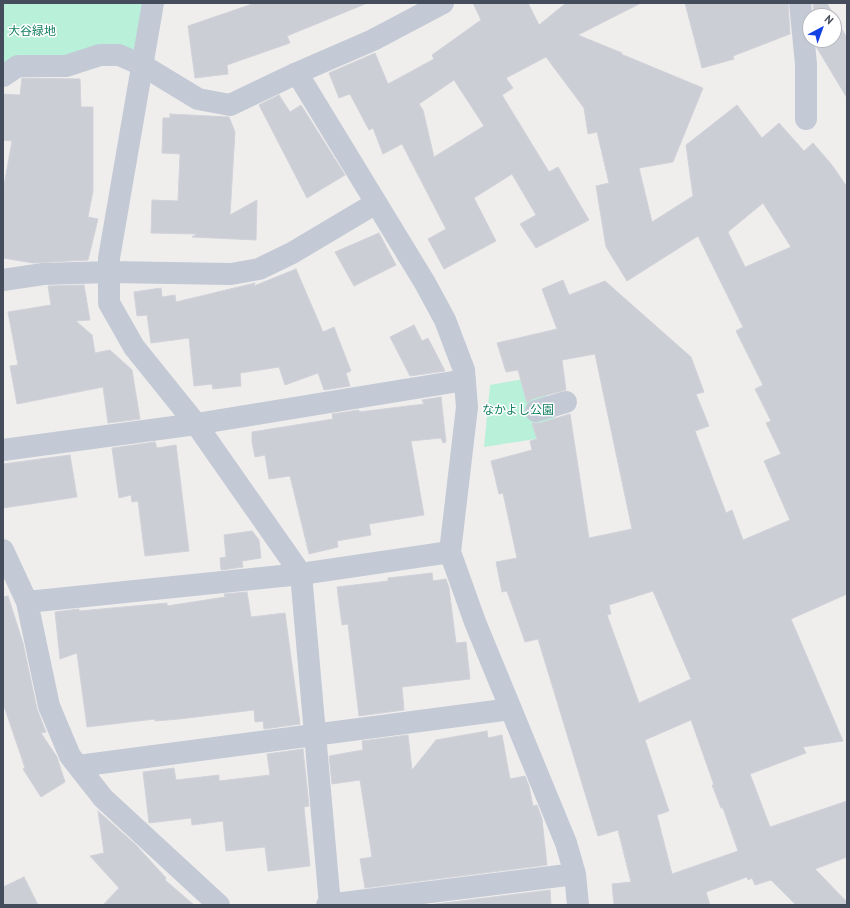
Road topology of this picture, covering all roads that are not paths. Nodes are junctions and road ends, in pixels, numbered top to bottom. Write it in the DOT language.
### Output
graph roads {
  1 [pos="153,3"];
  2 [pos="443,3"];
  3 [pos="800,3"];
  4 [pos="142,65"];
  5 [pos="296,73"];
  6 [pos="3,76"];
  7 [pos="806,119"];
  8 [pos="376,204"];
  9 [pos="109,272"];
  10 [pos="3,280"];
  11 [pos="465,380"];
  12 [pos="566,402"];
  13 [pos="536,411"];
  14 [pos="196,424"];
  15 [pos="3,450"];
  16 [pos="3,550"];
  17 [pos="450,552"];
  18 [pos="301,574"];
  19 [pos="27,602"];
  20 [pos="511,709"];
  21 [pos="314,734"];
  22 [pos="78,766"];
  23 [pos="575,874"];
  24 [pos="219,905"];
  25 [pos="329,905"];
  26 [pos="578,905"];
  1 -- 4 [label="street"];
  2 -- 5 [label="street"];
  3 -- 7 [label="street"];
  4 -- 5 [label="street"];
  4 -- 6 [label="street"];
  4 -- 9 [label="street"];
  5 -- 8 [label="street"];
  8 -- 9 [label="street"];
  8 -- 11 [label="street"];
  9 -- 10 [label="street"];
  9 -- 14 [label="street"];
  11 -- 14 [label="street"];
  11 -- 17 [label="street"];
  12 -- 13 [label="street"];
  14 -- 15 [label="street"];
  14 -- 18 [label="street"];
  16 -- 19 [label="street"];
  17 -- 18 [label="street"];
  17 -- 20 [label="street"];
  18 -- 19 [label="street"];
  18 -- 21 [label="street"];
  19 -- 22 [label="street"];
  20 -- 21 [label="street"];
  20 -- 23 [label="street"];
  21 -- 22 [label="street"];
  21 -- 25 [label="street"];
  22 -- 24 [label="street"];
  23 -- 25 [label="street"];
  23 -- 26 [label="street"];
}
